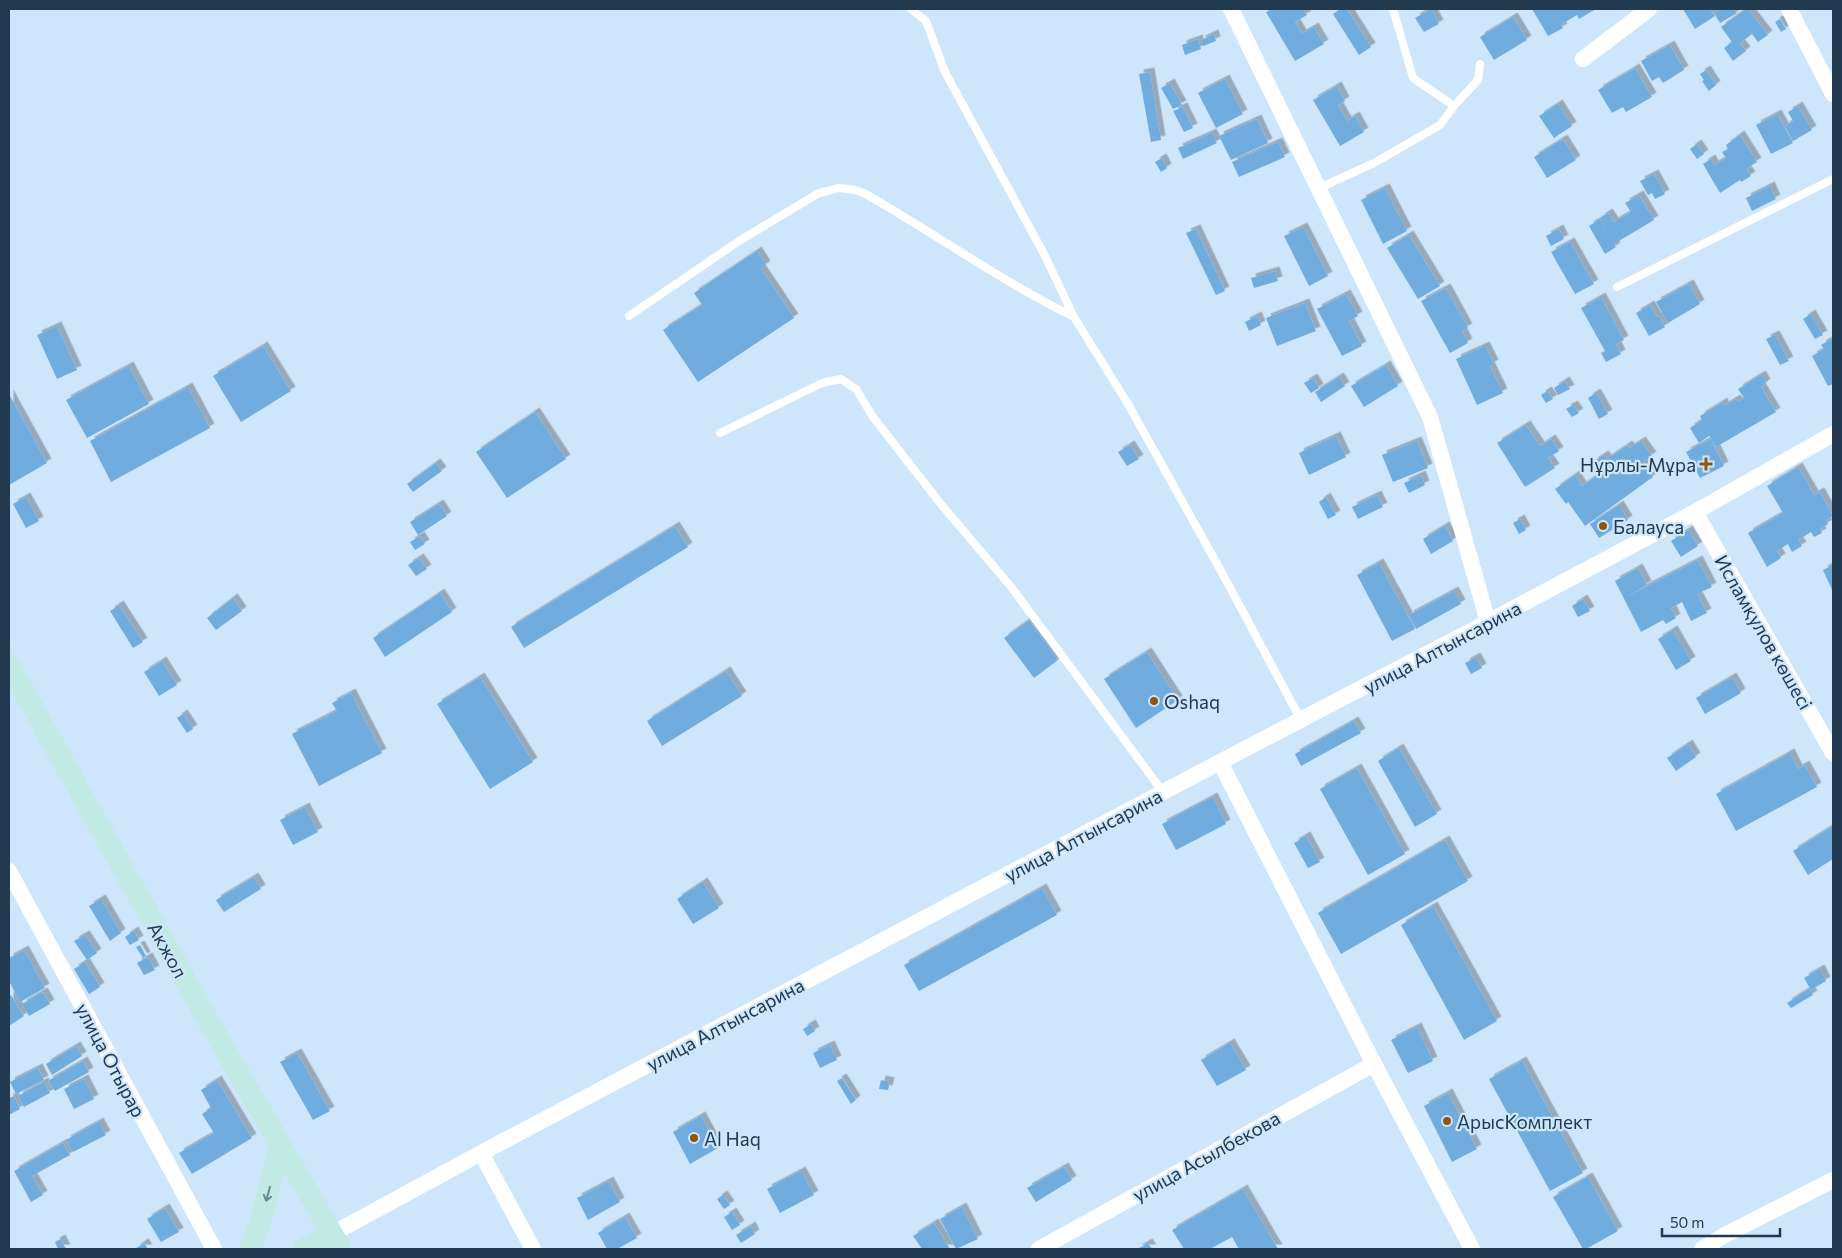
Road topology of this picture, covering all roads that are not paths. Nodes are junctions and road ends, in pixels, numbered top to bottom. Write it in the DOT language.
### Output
graph roads {
  1 [pos="911,9"];
  2 [pos="1231,9"];
  3 [pos="1393,9"];
  4 [pos="1649,9"];
  5 [pos="1789,9"];
  6 [pos="1583,60"];
  7 [pos="1480,64"];
  8 [pos="1833,94"];
  9 [pos="1454,106"];
  10 [pos="1833,179"];
  11 [pos="1319,188"];
  12 [pos="1617,288"];
  13 [pos="629,316"];
  14 [pos="1074,317"];
  15 [pos="720,433"];
  16 [pos="1833,434"];
  17 [pos="1695,512"];
  18 [pos="1488,622"];
  19 [pos="9,665"];
  20 [pos="1301,720"];
  21 [pos="1833,753"];
  22 [pos="1220,762"];
  23 [pos="1163,792"];
  24 [pos="9,871"];
  25 [pos="1374,1064"];
  26 [pos="280,1146"];
  27 [pos="481,1153"];
  28 [pos="1833,1180"];
  29 [pos="336,1241"];
  30 [pos="214,1249"];
  31 [pos="250,1249"];
  32 [pos="304,1249"];
  33 [pos="534,1249"];
  34 [pos="1039,1249"];
  35 [pos="1472,1249"];
  36 [pos="1702,1249"];
  1 -- 14 [label="lane"];
  2 -- 11 [label="street"];
  3 -- 9 [label="lane"];
  4 -- 6 [label="street"];
  5 -- 8 [label="street"];
  7 -- 9 [label="lane"];
  9 -- 11 [label="lane"];
  10 -- 12 [label="lane"];
  11 -- 18 [label="street"];
  13 -- 14 [label="lane"];
  14 -- 20 [label="lane"];
  15 -- 23 [label="lane"];
  16 -- 17 [label="street, улица Алтынсарина"];
  17 -- 18 [label="street, улица Алтынсарина"];
  17 -- 21 [label="street, Исламқулов көшесі"];
  18 -- 20 [label="street, улица Алтынсарина"];
  19 -- 26 [label="main road, Акжол"];
  20 -- 22 [label="street, улица Алтынсарина"];
  22 -- 23 [label="street, улица Алтынсарина"];
  22 -- 25 [label="street"];
  23 -- 27 [label="street, улица Алтынсарина"];
  24 -- 30 [label="street, улица Отырар"];
  25 -- 34 [label="street, улица Асылбекова"];
  25 -- 35 [label="street"];
  26 -- 29 [label="main road, Акжол"];
  26 -- 31 [label="main road, one-way"];
  27 -- 29 [label="street, улица Алтынсарина"];
  27 -- 33 [label="street"];
  28 -- 36 [label="street"];
  29 -- 32 [label="main road"];
}
